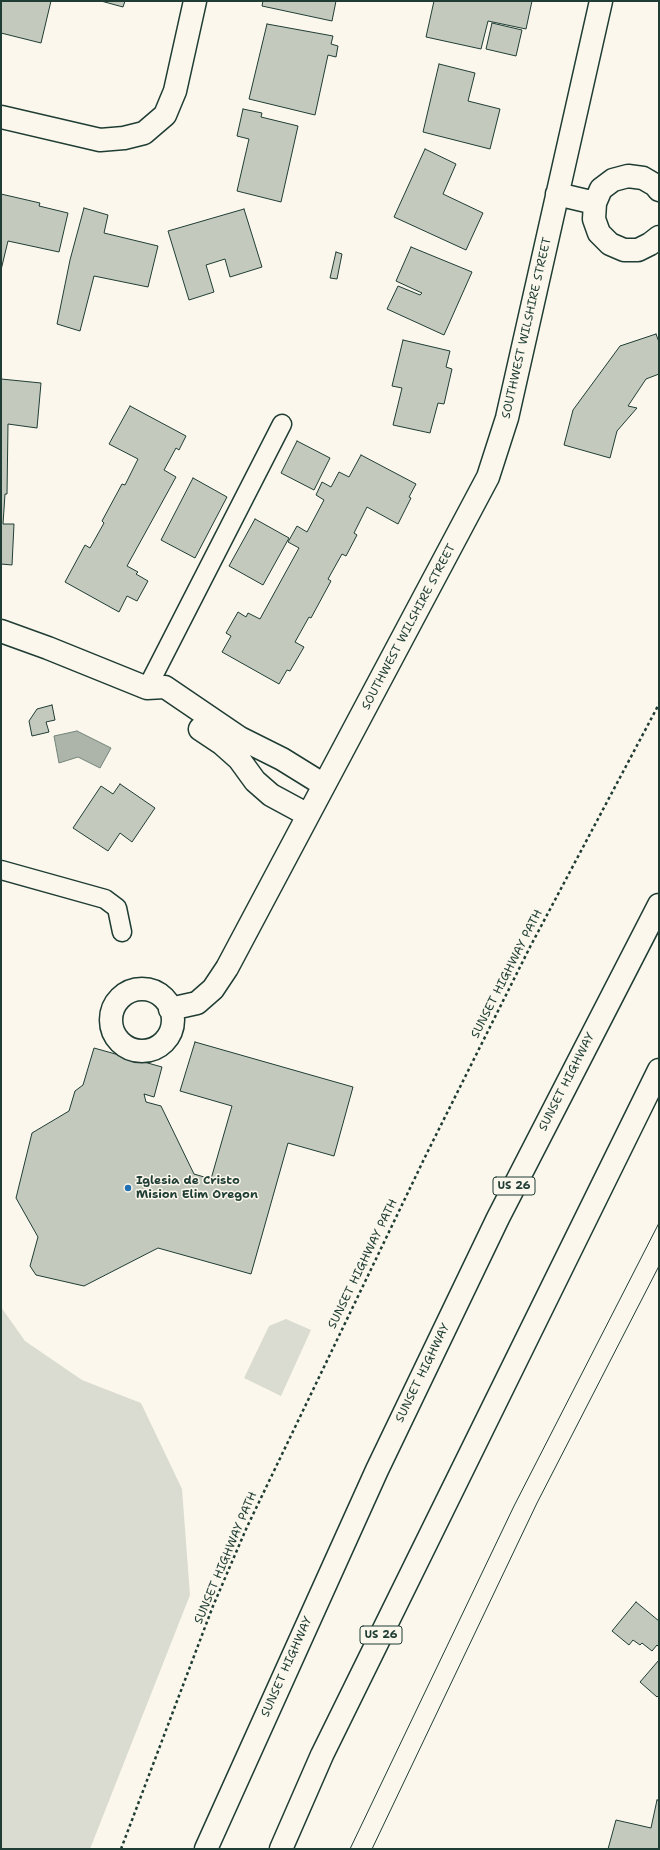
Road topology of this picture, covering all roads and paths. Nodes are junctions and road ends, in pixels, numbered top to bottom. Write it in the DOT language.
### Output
graph roads {
  1 [pos="196,1"];
  2 [pos="601,1"];
  3 [pos="1,117"];
  4 [pos="659,190"];
  5 [pos="557,194"];
  6 [pos="595,203"];
  7 [pos="659,237"];
  8 [pos="282,424"];
  9 [pos="1,631"];
  10 [pos="147,688"];
  11 [pos="659,704"];
  12 [pos="324,786"];
  13 [pos="308,815"];
  14 [pos="1,870"];
  15 [pos="659,905"];
  16 [pos="122,932"];
  17 [pos="170,1009"];
  18 [pos="659,1070"];
  19 [pos="121,1849"];
  20 [pos="206,1849"];
  21 [pos="281,1849"];
  1 -- 3 [label="main road"];
  2 -- 5 [label="main road, SOUTHWEST WILSHIRE STREET"];
  4 -- 6 [label="main road"];
  5 -- 6 [label="main road"];
  5 -- 12 [label="main road, SOUTHWEST WILSHIRE STREET"];
  6 -- 7 [label="main road"];
  8 -- 10 [label="lane"];
  9 -- 10 [label="main road"];
  10 -- 12 [label="main road"];
  10 -- 13 [label="main road"];
  11 -- 19 [label="path, SUNSET HIGHWAY PATH"];
  12 -- 13 [label="main road, SOUTHWEST WILSHIRE STREET"];
  13 -- 17 [label="main road, SOUTHWEST WILSHIRE STREET"];
  14 -- 16 [label="lane"];
  15 -- 20 [label="main road, SUNSET HIGHWAY / US 26"];
  18 -- 21 [label="main road, US 26"];
}
